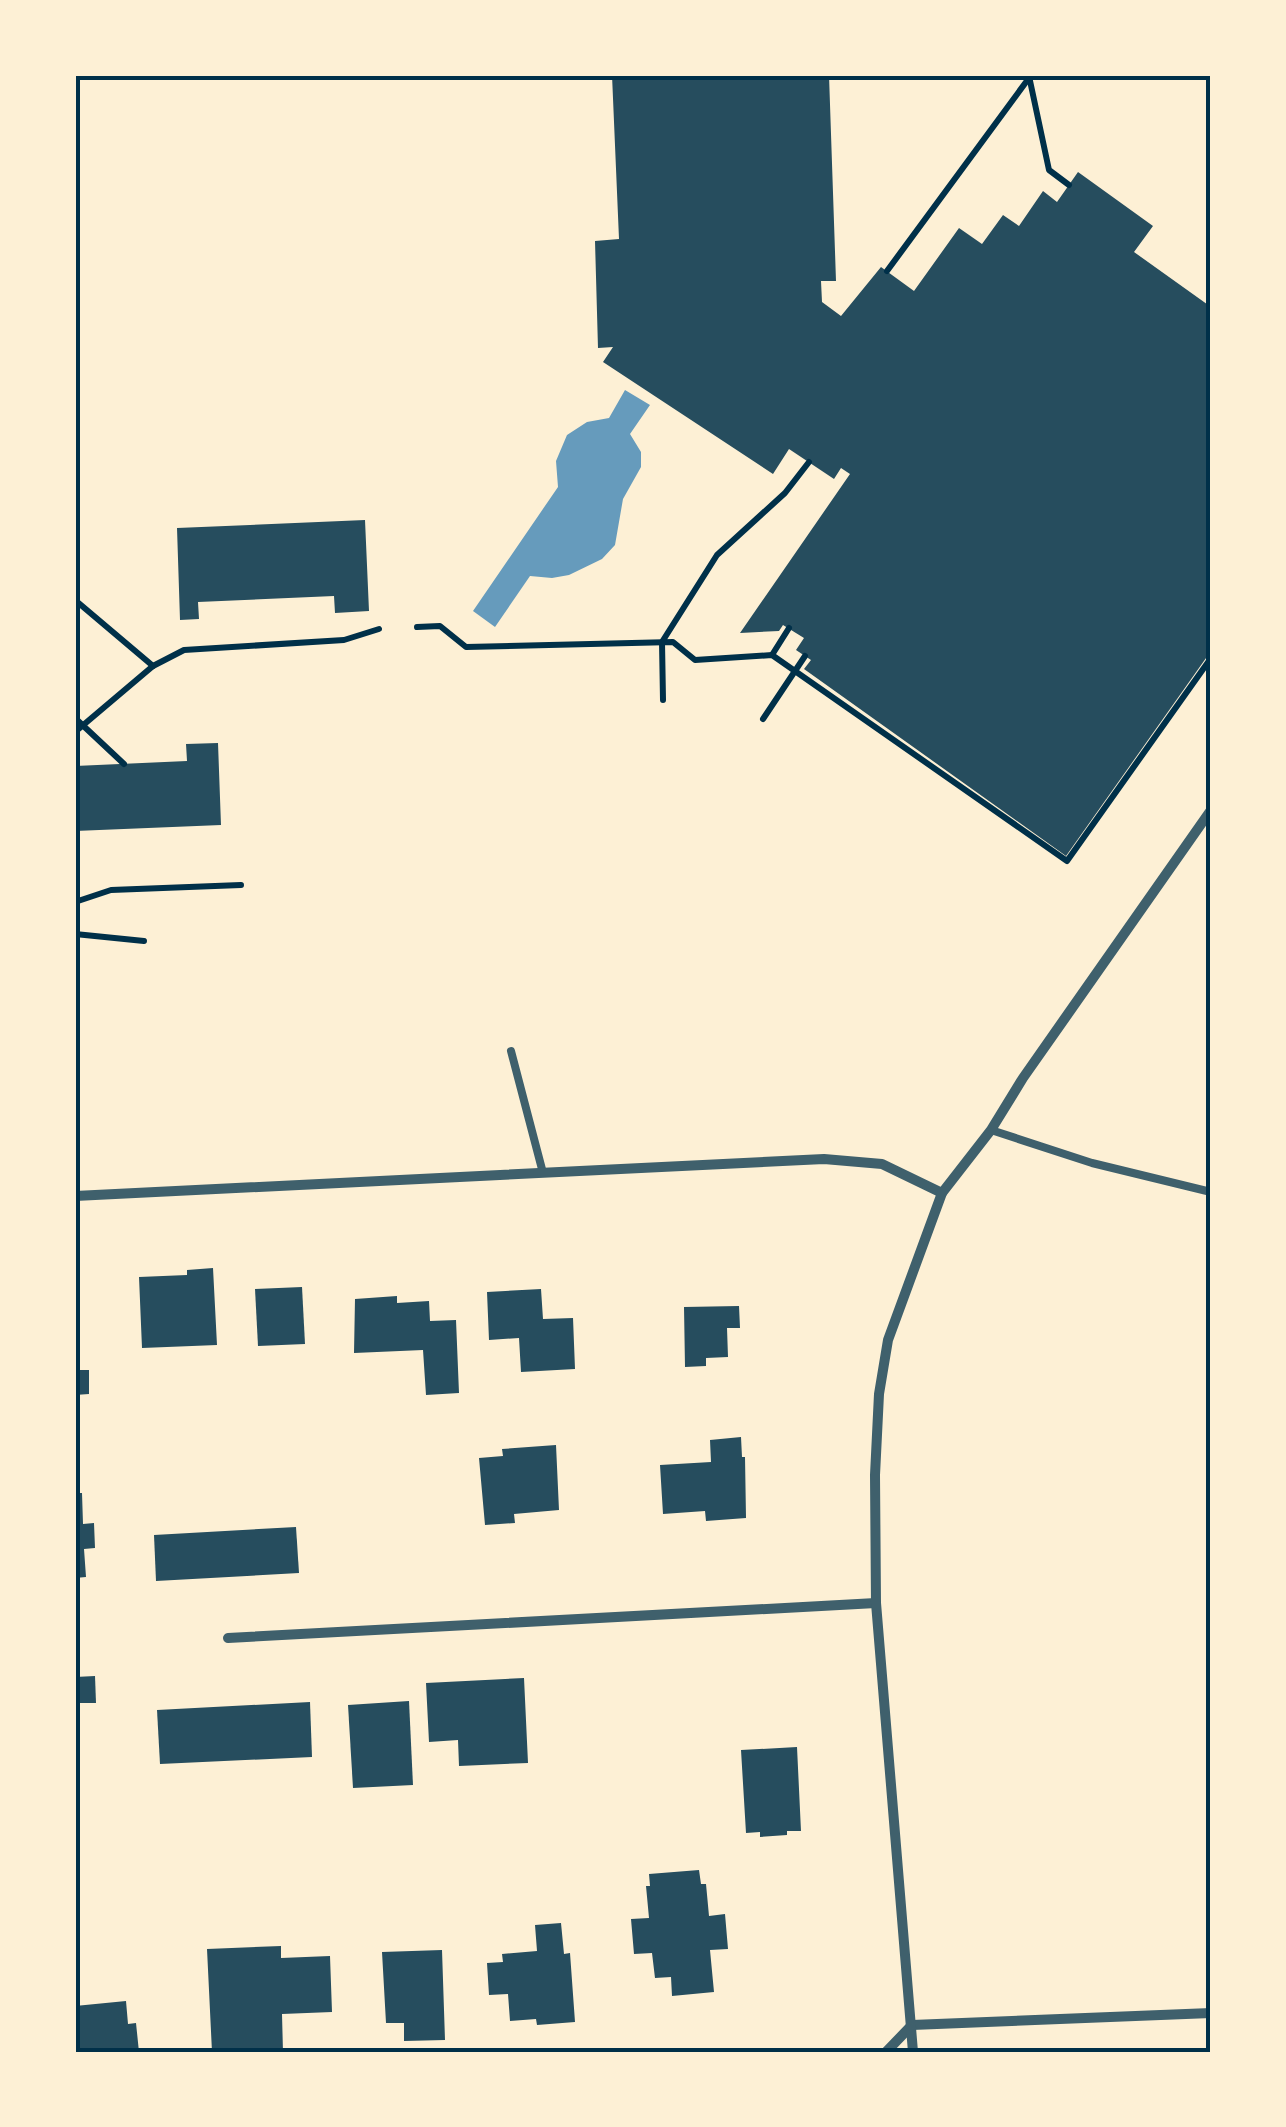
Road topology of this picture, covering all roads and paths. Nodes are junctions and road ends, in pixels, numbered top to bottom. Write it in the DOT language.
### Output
graph roads {
  1 [pos="1029,76"];
  2 [pos="1069,184"];
  3 [pos="887,271"];
  4 [pos="809,462"];
  5 [pos="75,600"];
  6 [pos="418,627"];
  7 [pos="789,628"];
  8 [pos="379,629"];
  9 [pos="662,642"];
  10 [pos="772,655"];
  11 [pos="805,656"];
  12 [pos="1211,658"];
  13 [pos="153,666"];
  14 [pos="795,671"];
  15 [pos="664,700"];
  16 [pos="75,718"];
  17 [pos="764,719"];
  18 [pos="84,726"];
  19 [pos="75,732"];
  20 [pos="124,764"];
  21 [pos="1211,810"];
  22 [pos="241,885"];
  23 [pos="75,902"];
  24 [pos="75,934"];
  25 [pos="144,942"];
  26 [pos="511,1051"];
  27 [pos="992,1130"];
  28 [pos="543,1173"];
  29 [pos="1211,1192"];
  30 [pos="942,1193"];
  31 [pos="75,1196"];
  32 [pos="876,1603"];
  33 [pos="228,1638"];
  34 [pos="1211,2013"];
  35 [pos="912,2025"];
  36 [pos="886,2052"];
  37 [pos="913,2052"];
  1 -- 2 [label="path"];
  1 -- 3 [label="path"];
  4 -- 9 [label="path"];
  5 -- 13 [label="path"];
  6 -- 9 [label="path"];
  7 -- 10 [label="path"];
  8 -- 13 [label="path"];
  9 -- 10 [label="path"];
  9 -- 15 [label="path"];
  10 -- 14 [label="path"];
  11 -- 14 [label="path"];
  12 -- 14 [label="path"];
  13 -- 18 [label="path"];
  14 -- 17 [label="path"];
  16 -- 18 [label="path"];
  18 -- 19 [label="path"];
  18 -- 20 [label="path"];
  21 -- 27 [label="street"];
  22 -- 23 [label="path"];
  24 -- 25 [label="path"];
  26 -- 28 [label="lane"];
  27 -- 29 [label="lane"];
  27 -- 30 [label="street"];
  28 -- 30 [label="street"];
  28 -- 31 [label="street"];
  30 -- 32 [label="street"];
  32 -- 33 [label="street"];
  32 -- 35 [label="street"];
  34 -- 35 [label="street"];
  35 -- 36 [label="street"];
  35 -- 37 [label="street"];
}
